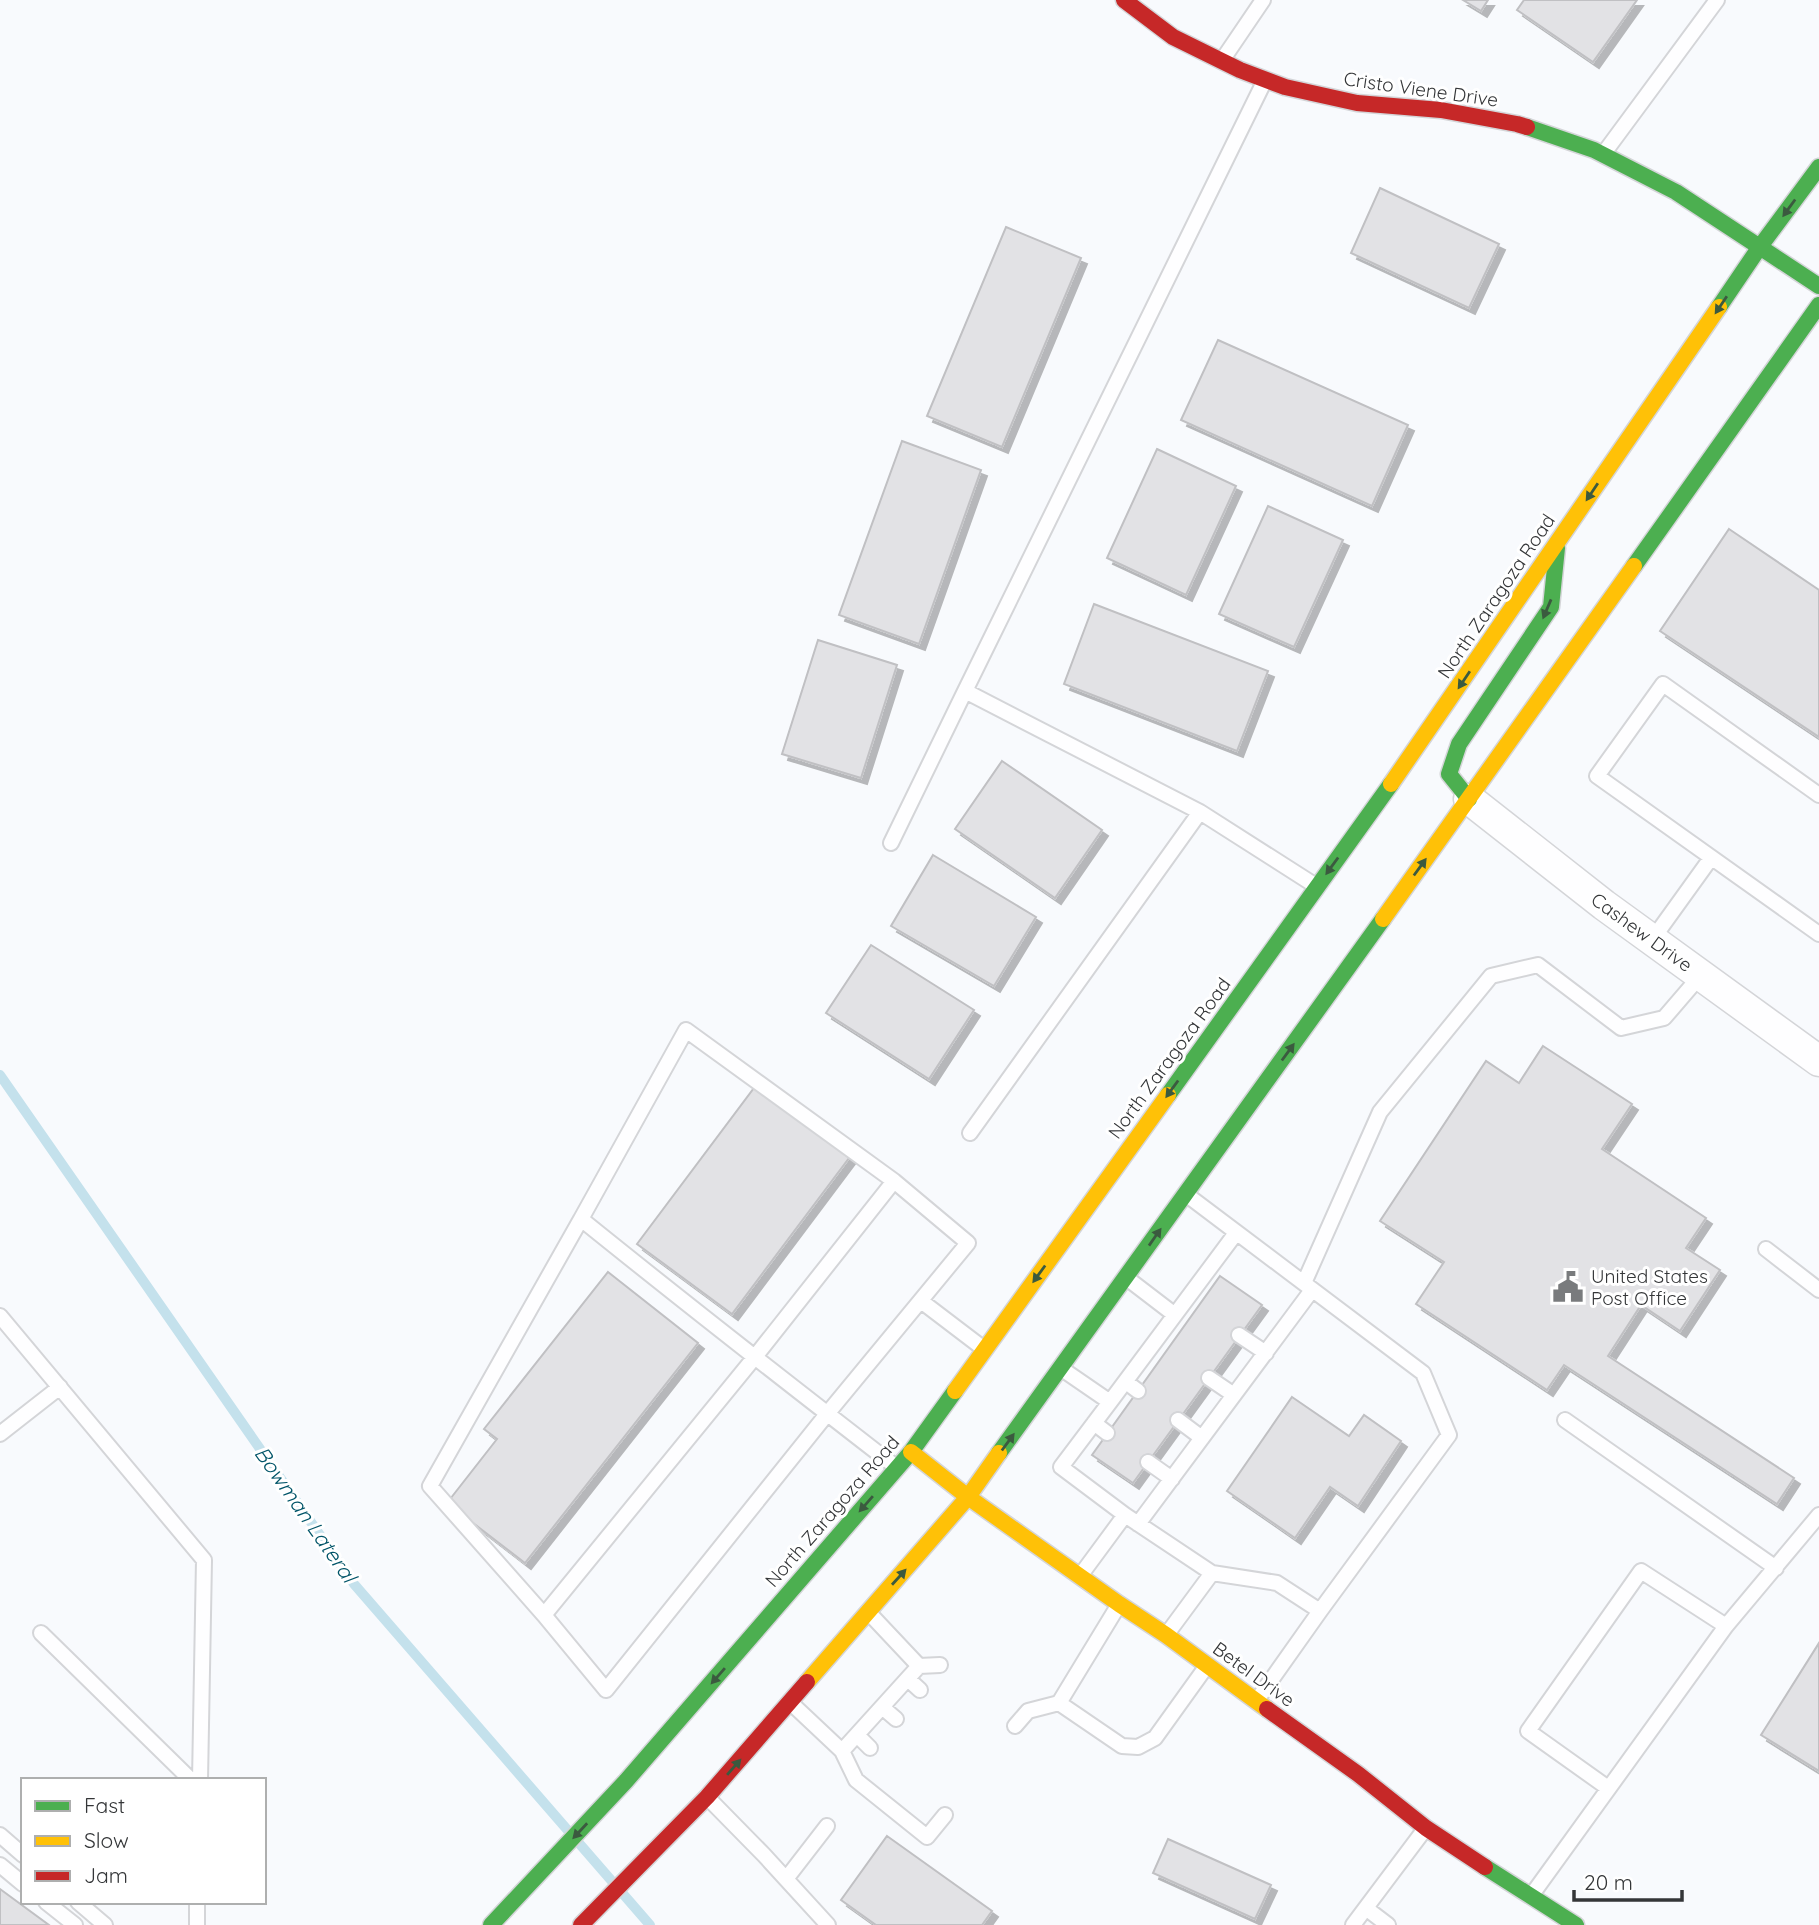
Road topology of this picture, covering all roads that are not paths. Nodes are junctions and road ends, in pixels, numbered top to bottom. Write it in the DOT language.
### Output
graph roads {
  1 [pos="1124,0"];
  2 [pos="1264,0"];
  3 [pos="1717,0"];
  4 [pos="1222,61"];
  5 [pos="1266,79"];
  6 [pos="1604,155"];
  7 [pos="1819,167"];
  8 [pos="1759,248"];
  9 [pos="1819,286"];
  10 [pos="1819,305"];
  11 [pos="1558,542"];
  12 [pos="965,691"];
  13 [pos="1819,795"];
  14 [pos="1469,799"];
  15 [pos="1200,812"];
  16 [pos="891,843"];
  17 [pos="1710,858"];
  18 [pos="1317,887"];
  19 [pos="1819,934"];
  20 [pos="1652,940"];
  21 [pos="1701,975"];
  22 [pos="1819,1061"];
  23 [pos="970,1133"];
  24 [pos="894,1181"];
  25 [pos="1185,1195"];
  26 [pos="581,1219"];
  27 [pos="1236,1233"];
  28 [pos="1766,1249"];
  29 [pos="1127,1278"];
  30 [pos="1308,1287"];
  31 [pos="1819,1290"];
  32 [pos="921,1301"];
  33 [pos="1175,1315"];
  34 [pos="0,1316"];
  35 [pos="1239,1335"];
  36 [pos="985,1350"];
  37 [pos="1266,1353"];
  38 [pos="754,1358"];
  39 [pos="1061,1368"];
  40 [pos="1209,1378"];
  41 [pos="60,1387"];
  42 [pos="1234,1395"];
  43 [pos="1110,1402"];
  44 [pos="827,1414"];
  45 [pos="1178,1420"];
  46 [pos="1565,1420"];
  47 [pos="1094,1423"];
  48 [pos="1107,1433"];
  49 [pos="0,1434"];
  50 [pos="1202,1438"];
  51 [pos="911,1452"];
  52 [pos="1148,1462"];
  53 [pos="897,1468"];
  54 [pos="1172,1479"];
  55 [pos="968,1497"];
  56 [pos="1125,1515"];
  57 [pos="1819,1515"];
  58 [pos="1138,1524"];
  59 [pos="1776,1568"];
  60 [pos="1212,1573"];
  61 [pos="1079,1577"];
  62 [pos="1119,1604"];
  63 [pos="1320,1611"];
  64 [pos="868,1612"];
  65 [pos="544,1615"];
  66 [pos="1727,1626"];
  67 [pos="41,1633"];
  68 [pos="1166,1635"];
  69 [pos="940,1665"];
  70 [pos="919,1666"];
  71 [pos="1206,1666"];
  72 [pos="908,1679"];
  73 [pos="920,1690"];
  74 [pos="790,1702"];
  75 [pos="1256,1702"];
  76 [pos="1059,1703"];
  77 [pos="882,1707"];
  78 [pos="896,1719"];
  79 [pos="1015,1726"];
  80 [pos="857,1735"];
  81 [pos="870,1748"];
  82 [pos="842,1751"];
  83 [pos="189,1778"];
  84 [pos="200,1778"];
  85 [pos="1608,1788"];
  86 [pos="707,1797"];
  87 [pos="945,1815"];
  88 [pos="827,1826"];
  89 [pos="1426,1828"];
  90 [pos="0,1835"];
  91 [pos="21,1852"];
  92 [pos="0,1865"];
  93 [pos="786,1879"];
  94 [pos="21,1882"];
  95 [pos="1531,1897"];
  96 [pos="49,1904"];
  97 [pos="80,1904"];
  98 [pos="197,1904"];
  99 [pos="1367,1909"];
  100 [pos="75,1925"];
  101 [pos="105,1925"];
  102 [pos="197,1925"];
  103 [pos="491,1925"];
  104 [pos="581,1925"];
  105 [pos="828,1925"];
  106 [pos="1353,1925"];
  107 [pos="1388,1925"];
  108 [pos="1576,1925"];
  1 -- 4 [label="main road, Cristo Viene Drive"];
  2 -- 4 [label="lane"];
  3 -- 6 [label="lane"];
  4 -- 5 [label="main road, Cristo Viene Drive"];
  5 -- 6 [label="main road, Cristo Viene Drive"];
  5 -- 12 [label="lane"];
  6 -- 8 [label="main road, Cristo Viene Drive"];
  7 -- 8 [label="main road, North Zaragoza Road, one-way"];
  8 -- 9 [label="main road, Cristo Viene Drive"];
  8 -- 11 [label="main road, North Zaragoza Road, one-way"];
  10 -- 14 [label="main road"];
  11 -- 14 [label="main road, one-way"];
  11 -- 18 [label="main road, North Zaragoza Road, one-way"];
  12 -- 15 [label="lane"];
  12 -- 16 [label="lane"];
  13 -- 17 [label="lane"];
  14 -- 20 [label="street, Cashew Drive"];
  25 -- 14 [label="main road, one-way"];
  15 -- 18 [label="lane"];
  15 -- 23 [label="lane"];
  17 -- 19 [label="lane"];
  17 -- 20 [label="lane"];
  18 -- 36 [label="main road, North Zaragoza Road, one-way"];
  20 -- 21 [label="street, Cashew Drive"];
  21 -- 22 [label="street, Cashew Drive"];
  21 -- 30 [label="lane"];
  24 -- 26 [label="lane"];
  24 -- 32 [label="lane"];
  24 -- 38 [label="lane"];
  25 -- 27 [label="lane"];
  29 -- 25 [label="main road, one-way"];
  26 -- 38 [label="lane"];
  26 -- 65 [label="lane"];
  27 -- 30 [label="lane"];
  27 -- 33 [label="lane"];
  28 -- 31 [label="lane"];
  29 -- 33 [label="lane"];
  29 -- 39 [label="main road"];
  30 -- 37 [label="lane"];
  30 -- 63 [label="lane"];
  32 -- 36 [label="lane"];
  32 -- 44 [label="lane"];
  33 -- 43 [label="lane"];
  34 -- 41 [label="lane"];
  35 -- 37 [label="lane"];
  36 -- 51 [label="main road, North Zaragoza Road"];
  37 -- 42 [label="lane"];
  38 -- 44 [label="lane"];
  38 -- 65 [label="lane"];
  39 -- 43 [label="lane"];
  55 -- 39 [label="main road, one-way"];
  40 -- 42 [label="lane"];
  41 -- 49 [label="lane"];
  41 -- 84 [label="lane"];
  42 -- 50 [label="lane"];
  43 -- 47 [label="lane"];
  44 -- 53 [label="lane"];
  44 -- 65 [label="lane"];
  45 -- 50 [label="lane"];
  46 -- 59 [label="lane"];
  47 -- 48 [label="lane"];
  47 -- 56 [label="lane"];
  50 -- 54 [label="lane"];
  51 -- 53 [label="main road, North Zaragoza Road"];
  51 -- 55 [label="main road, Betel Drive"];
  52 -- 54 [label="lane"];
  53 -- 103 [label="main road, North Zaragoza Road, one-way"];
  54 -- 58 [label="lane"];
  55 -- 61 [label="main road, Betel Drive"];
  64 -- 55 [label="main road, one-way"];
  56 -- 58 [label="lane"];
  56 -- 61 [label="lane"];
  57 -- 59 [label="lane"];
  58 -- 60 [label="lane"];
  59 -- 66 [label="lane"];
  60 -- 63 [label="lane"];
  60 -- 68 [label="lane"];
  61 -- 62 [label="main road, Betel Drive"];
  62 -- 68 [label="main road, Betel Drive"];
  62 -- 76 [label="lane"];
  63 -- 75 [label="lane"];
  64 -- 70 [label="lane"];
  64 -- 74 [label="main road"];
  66 -- 85 [label="lane"];
  66 -- 85 [label="lane"];
  67 -- 83 [label="lane"];
  68 -- 71 [label="main road, Betel Drive"];
  69 -- 70 [label="lane"];
  70 -- 72 [label="lane"];
  71 -- 75 [label="main road, Betel Drive"];
  71 -- 76 [label="lane"];
  72 -- 73 [label="lane"];
  72 -- 77 [label="lane"];
  74 -- 82 [label="lane"];
  86 -- 74 [label="main road, one-way"];
  75 -- 89 [label="main road, Betel Drive"];
  76 -- 79 [label="lane"];
  77 -- 78 [label="lane"];
  77 -- 80 [label="lane"];
  80 -- 81 [label="lane"];
  80 -- 82 [label="lane"];
  82 -- 87 [label="lane"];
  85 -- 95 [label="lane"];
  86 -- 93 [label="lane"];
  86 -- 104 [label="main road"];
  88 -- 93 [label="lane"];
  89 -- 95 [label="main road, Betel Drive"];
  89 -- 99 [label="lane"];
  90 -- 91 [label="lane"];
  92 -- 94 [label="lane"];
  93 -- 105 [label="lane"];
  95 -- 108 [label="main road, Betel Drive"];
  96 -- 100 [label="lane"];
  97 -- 101 [label="lane"];
  98 -- 102 [label="lane"];
  99 -- 106 [label="lane"];
  99 -- 107 [label="lane"];
}
